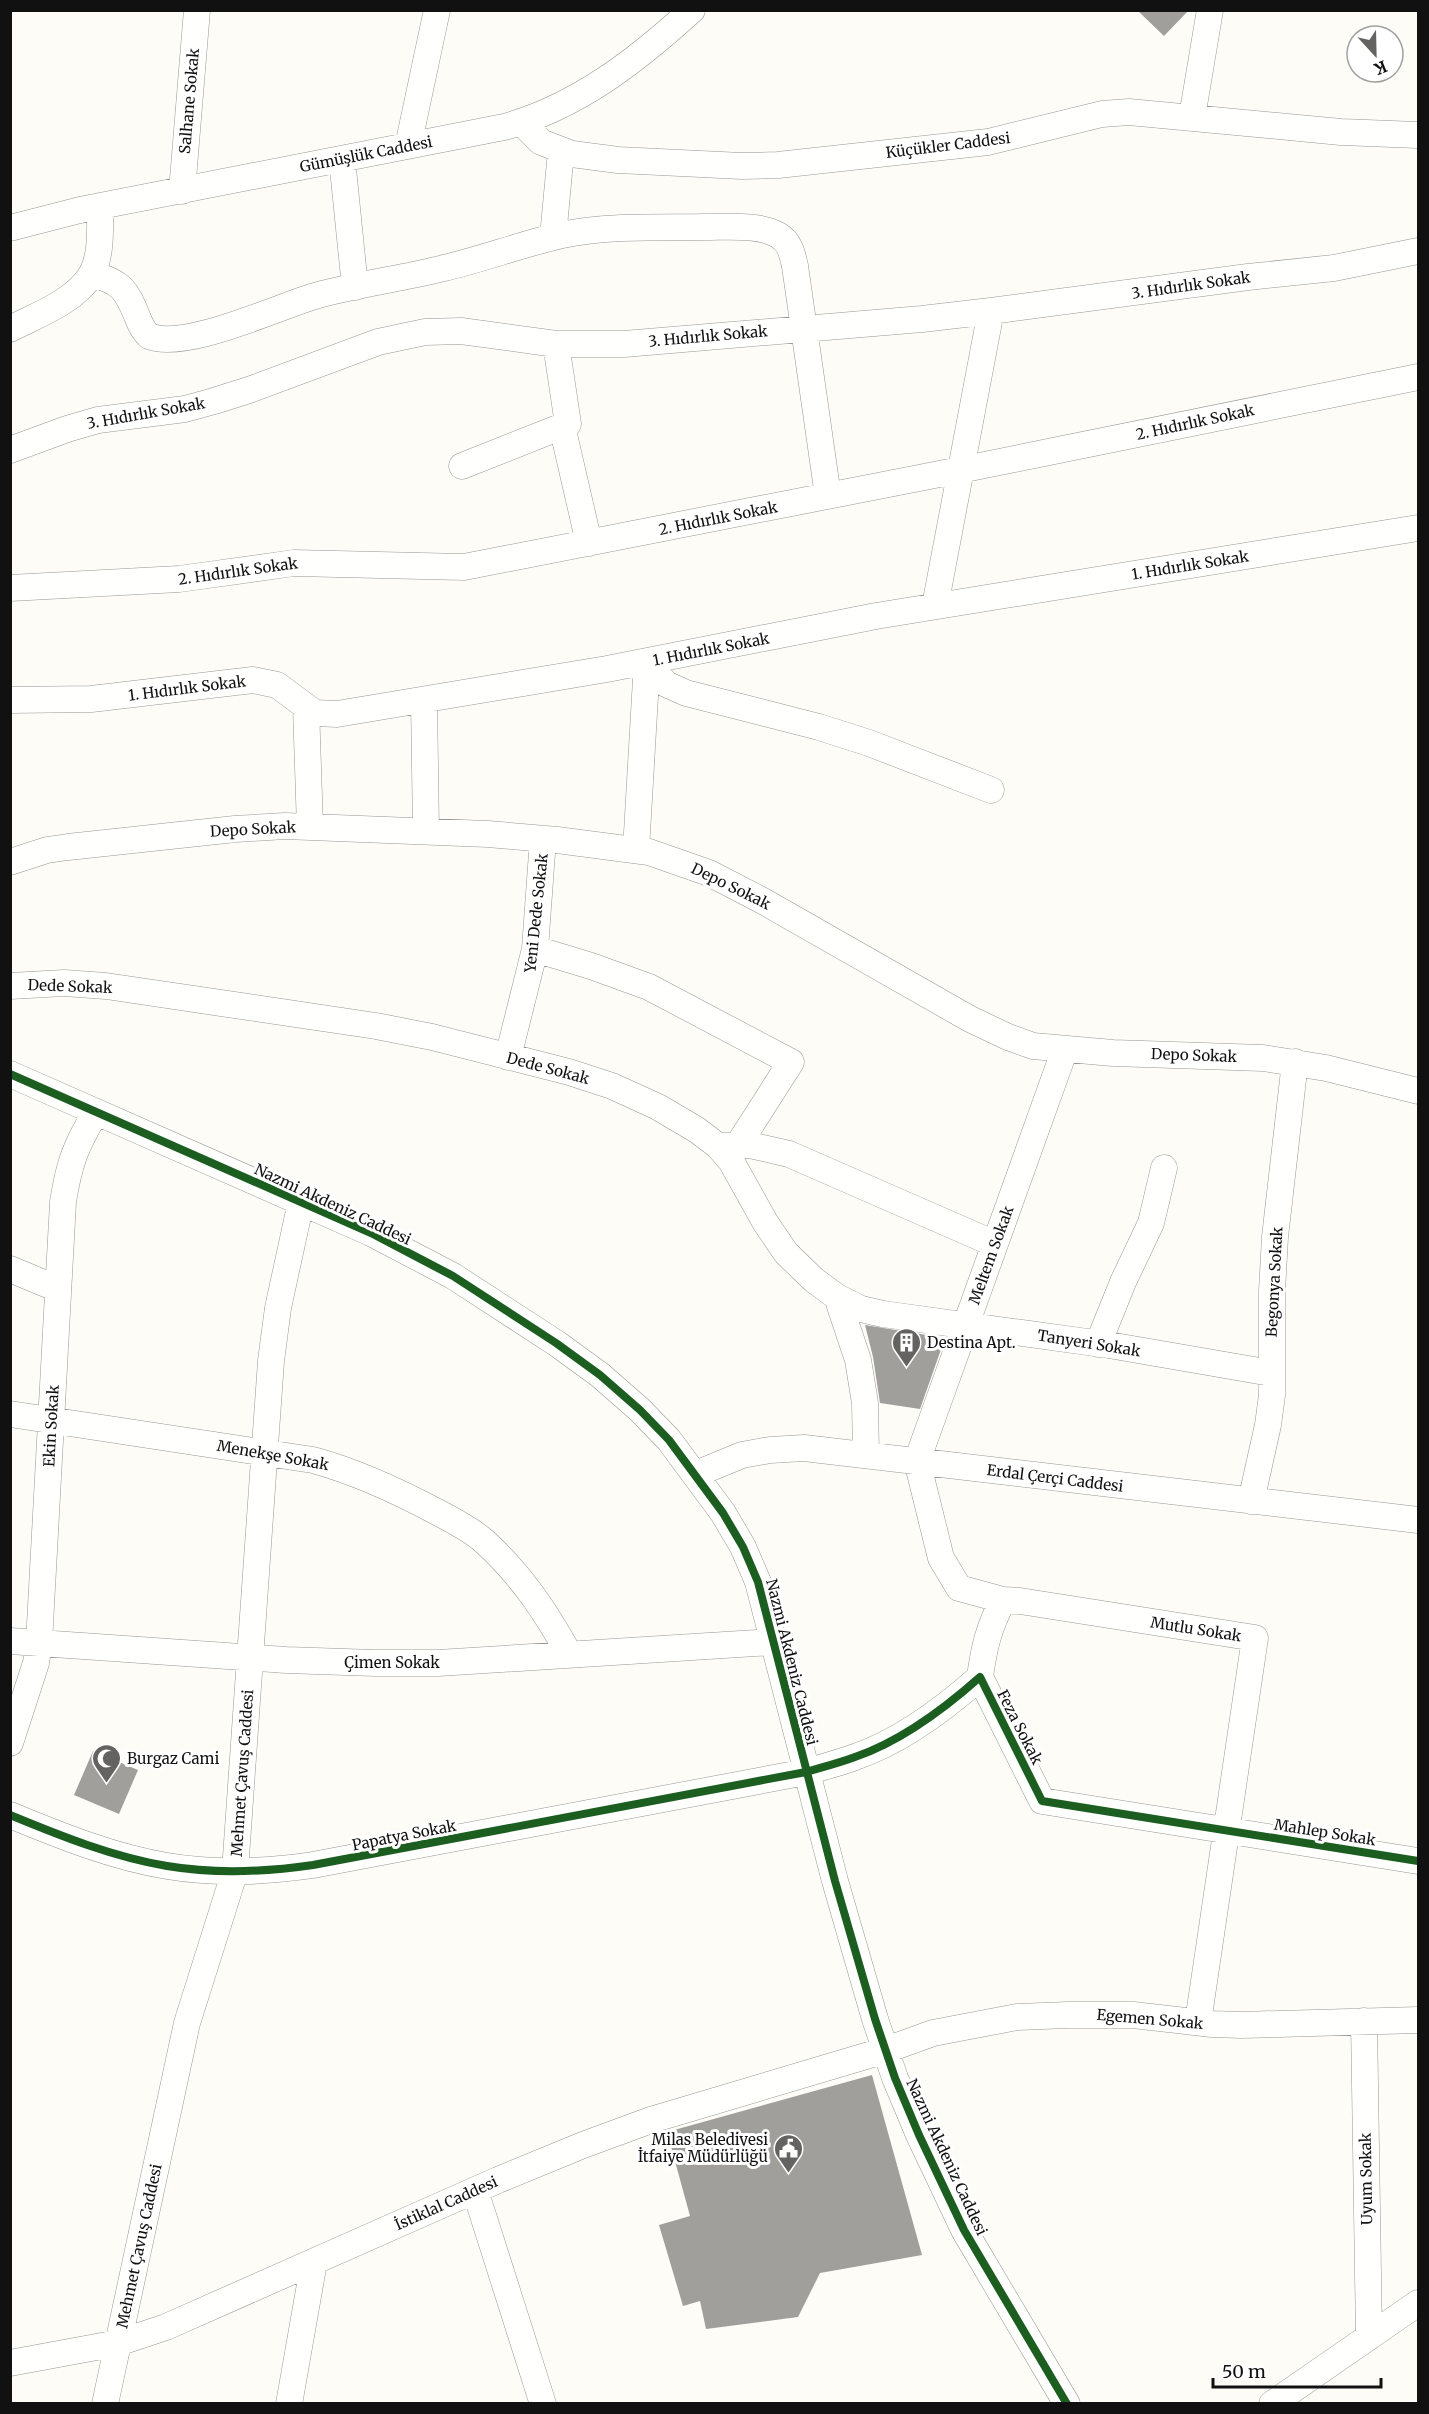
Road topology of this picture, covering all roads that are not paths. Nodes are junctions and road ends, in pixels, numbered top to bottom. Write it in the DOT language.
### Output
graph roads {
  1 [pos="197,10"];
  2 [pos="437,10"];
  3 [pos="692,10"];
  4 [pos="1210,10"];
  5 [pos="1192,117"];
  6 [pos="521,122"];
  7 [pos="1419,135"];
  8 [pos="408,146"];
  9 [pos="561,151"];
  10 [pos="342,159"];
  11 [pos="182,191"];
  12 [pos="100,206"];
  13 [pos="10,228"];
  14 [pos="553,237"];
  15 [pos="1419,251"];
  16 [pos="92,274"];
  17 [pos="355,287"];
  18 [pos="991,311"];
  19 [pos="804,327"];
  20 [pos="10,329"];
  21 [pos="556,344"];
  22 [pos="1419,377"];
  23 [pos="562,426"];
  24 [pos="10,450"];
  25 [pos="462,465"];
  26 [pos="960,470"];
  27 [pos="828,496"];
  28 [pos="1419,528"];
  29 [pos="589,543"];
  30 [pos="10,588"];
  31 [pos="935,606"];
  32 [pos="646,662"];
  33 [pos="10,700"];
  34 [pos="424,700"];
  35 [pos="306,707"];
  36 [pos="991,790"];
  37 [pos="310,827"];
  38 [pos="426,831"];
  39 [pos="543,839"];
  40 [pos="636,850"];
  41 [pos="10,862"];
  42 [pos="535,949"];
  43 [pos="10,986"];
  44 [pos="1065,1049"];
  45 [pos="508,1057"];
  46 [pos="1295,1062"];
  47 [pos="10,1074"];
  48 [pos="1419,1091"];
  49 [pos="96,1112"];
  50 [pos="728,1145"];
  51 [pos="1164,1168"];
  52 [pos="301,1202"];
  53 [pos="995,1244"];
  54 [pos="10,1269"];
  55 [pos="58,1289"];
  56 [pos="837,1297"];
  57 [pos="966,1325"];
  58 [pos="1098,1344"];
  59 [pos="1271,1373"];
  60 [pos="10,1414"];
  61 [pos="51,1419"];
  62 [pos="265,1452"];
  63 [pos="866,1455"];
  64 [pos="917,1461"];
  65 [pos="696,1474"];
  66 [pos="1251,1501"];
  67 [pos="1419,1520"];
  68 [pos="1003,1600"];
  69 [pos="10,1641"];
  70 [pos="39,1642"];
  71 [pos="773,1642"];
  72 [pos="569,1654"];
  73 [pos="249,1657"];
  74 [pos="980,1677"];
  75 [pos="10,1743"];
  76 [pos="806,1772"];
  77 [pos="10,1815"];
  78 [pos="1227,1830"];
  79 [pos="1419,1861"];
  80 [pos="235,1871"];
  81 [pos="1419,2020"];
  82 [pos="1364,2021"];
  83 [pos="1198,2022"];
  84 [pos="886,2050"];
  85 [pos="475,2190"];
  86 [pos="314,2262"];
  87 [pos="1419,2302"];
  88 [pos="1369,2337"];
  89 [pos="118,2343"];
  90 [pos="10,2363"];
  91 [pos="105,2403"];
  92 [pos="289,2403"];
  93 [pos="543,2403"];
  94 [pos="1067,2403"];
  95 [pos="1272,2403"];
  1 -- 11 [label="street, Salhane Sokak"];
  2 -- 8 [label="street"];
  3 -- 6 [label="street, Gümüşlük Caddesi"];
  4 -- 5 [label="street"];
  5 -- 7 [label="street, Küçükler Caddesi"];
  5 -- 9 [label="street, Küçükler Caddesi"];
  6 -- 8 [label="street, Gümüşlük Caddesi"];
  6 -- 9 [label="street, Küçükler Caddesi"];
  8 -- 10 [label="street, Gümüşlük Caddesi"];
  9 -- 14 [label="street"];
  10 -- 11 [label="street, Gümüşlük Caddesi"];
  10 -- 17 [label="street"];
  11 -- 12 [label="street, Gümüşlük Caddesi"];
  12 -- 13 [label="street, Gümüşlük Caddesi"];
  12 -- 16 [label="street"];
  14 -- 17 [label="street"];
  14 -- 19 [label="street"];
  15 -- 18 [label="street, 3. Hıdırlık Sokak"];
  16 -- 17 [label="street"];
  16 -- 20 [label="street"];
  18 -- 19 [label="street, 3. Hıdırlık Sokak"];
  18 -- 26 [label="street"];
  19 -- 21 [label="street, 3. Hıdırlık Sokak"];
  19 -- 27 [label="street"];
  21 -- 23 [label="street"];
  21 -- 24 [label="street, 3. Hıdırlık Sokak"];
  22 -- 26 [label="street, 2. Hıdırlık Sokak"];
  23 -- 25 [label="street"];
  23 -- 29 [label="street"];
  26 -- 27 [label="street, 2. Hıdırlık Sokak"];
  26 -- 31 [label="street"];
  27 -- 29 [label="street, 2. Hıdırlık Sokak"];
  28 -- 31 [label="street, 1. Hıdırlık Sokak"];
  29 -- 30 [label="street, 2. Hıdırlık Sokak"];
  31 -- 32 [label="street, 1. Hıdırlık Sokak"];
  32 -- 34 [label="street, 1. Hıdırlık Sokak"];
  32 -- 36 [label="street"];
  32 -- 40 [label="street"];
  33 -- 35 [label="street, 1. Hıdırlık Sokak"];
  34 -- 35 [label="street, 1. Hıdırlık Sokak"];
  34 -- 38 [label="street"];
  35 -- 37 [label="street"];
  37 -- 38 [label="street, Depo Sokak"];
  37 -- 41 [label="street, Depo Sokak"];
  38 -- 39 [label="street, Depo Sokak"];
  39 -- 40 [label="street, Depo Sokak"];
  39 -- 42 [label="street, Yeni Dede Sokak"];
  40 -- 44 [label="street, Depo Sokak"];
  42 -- 45 [label="street, Yeni Dede Sokak"];
  42 -- 50 [label="street"];
  43 -- 45 [label="street, Dede Sokak"];
  44 -- 46 [label="street, Depo Sokak"];
  44 -- 53 [label="street, Meltem Sokak"];
  45 -- 50 [label="street, Dede Sokak"];
  46 -- 48 [label="street, Depo Sokak"];
  46 -- 59 [label="street, Begonya Sokak"];
  47 -- 49 [label="street, Nazmi Akdeniz Caddesi"];
  49 -- 52 [label="street, Nazmi Akdeniz Caddesi"];
  49 -- 55 [label="street, Ekin Sokak"];
  50 -- 53 [label="street"];
  50 -- 56 [label="street, Dede Sokak"];
  51 -- 58 [label="street"];
  52 -- 62 [label="street, Mehmet Çavuş Caddesi"];
  52 -- 65 [label="street, Nazmi Akdeniz Caddesi"];
  53 -- 57 [label="street, Meltem Sokak"];
  54 -- 55 [label="street"];
  55 -- 61 [label="street, Ekin Sokak"];
  56 -- 57 [label="street, Tanyeri Sokak"];
  56 -- 63 [label="street"];
  57 -- 58 [label="street, Tanyeri Sokak"];
  57 -- 64 [label="street, Meltem Sokak"];
  58 -- 59 [label="street, Tanyeri Sokak"];
  59 -- 66 [label="street, Begonya Sokak"];
  60 -- 61 [label="street, Menekşe Sokak"];
  61 -- 62 [label="street, Menekşe Sokak"];
  61 -- 70 [label="street, Ekin Sokak"];
  62 -- 72 [label="street, Menekşe Sokak"];
  62 -- 73 [label="street, Mehmet Çavuş Caddesi"];
  63 -- 64 [label="street, Erdal Çerçi Caddesi"];
  63 -- 65 [label="street, Erdal Çerçi Caddesi"];
  64 -- 66 [label="street, Erdal Çerçi Caddesi"];
  64 -- 68 [label="street, Mutlu Sokak"];
  65 -- 71 [label="street, Nazmi Akdeniz Caddesi"];
  66 -- 67 [label="street, Erdal Çerçi Caddesi"];
  68 -- 74 [label="street"];
  68 -- 78 [label="street, Mutlu Sokak"];
  69 -- 70 [label="street, Çimen Sokak"];
  70 -- 73 [label="street, Çimen Sokak"];
  70 -- 75 [label="street, Ekin Sokak"];
  71 -- 72 [label="street, Çimen Sokak"];
  71 -- 76 [label="street, Nazmi Akdeniz Caddesi"];
  72 -- 73 [label="street, Çimen Sokak"];
  73 -- 80 [label="street, Mehmet Çavuş Caddesi"];
  74 -- 76 [label="street, Feza Sokak"];
  74 -- 78 [label="street, Feza Sokak"];
  76 -- 80 [label="street, Papatya Sokak"];
  76 -- 84 [label="street, Nazmi Akdeniz Caddesi"];
  77 -- 80 [label="street, Papatya Sokak"];
  78 -- 79 [label="street, Mahlep Sokak"];
  78 -- 83 [label="street, Mutlu Sokak"];
  80 -- 89 [label="street, Mehmet Çavuş Caddesi"];
  81 -- 82 [label="street, Egemen Sokak"];
  82 -- 83 [label="street, Egemen Sokak"];
  82 -- 88 [label="street, Uyum Sokak"];
  83 -- 84 [label="street, Egemen Sokak"];
  84 -- 85 [label="street, İstiklal Caddesi"];
  84 -- 94 [label="street, Nazmi Akdeniz Caddesi"];
  85 -- 86 [label="street, İstiklal Caddesi"];
  85 -- 93 [label="street"];
  86 -- 89 [label="street, İstiklal Caddesi"];
  86 -- 92 [label="street"];
  87 -- 88 [label="street"];
  88 -- 95 [label="street"];
  89 -- 90 [label="street, İstiklal Caddesi"];
  89 -- 91 [label="street, Mehmet Çavuş Caddesi"];
}
